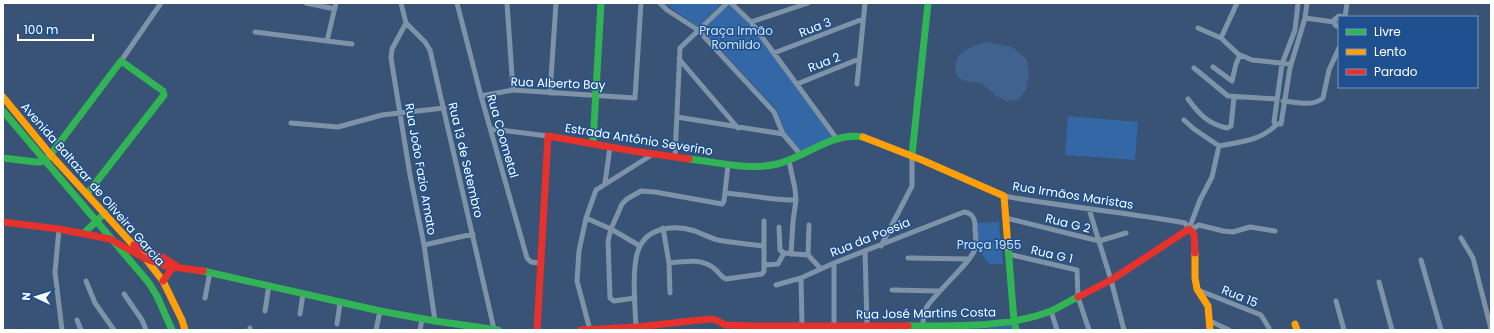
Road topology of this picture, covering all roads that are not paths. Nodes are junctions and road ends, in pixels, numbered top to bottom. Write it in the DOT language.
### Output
graph roads {
  1 [pos="161,3"];
  2 [pos="306,3"];
  3 [pos="402,3"];
  4 [pos="457,3"];
  5 [pos="507,3"];
  6 [pos="556,3"];
  7 [pos="601,3"];
  8 [pos="642,3"];
  9 [pos="660,3"];
  10 [pos="727,3"];
  11 [pos="731,3"];
  12 [pos="808,3"];
  13 [pos="864,3"];
  14 [pos="928,3"];
  15 [pos="1237,3"];
  16 [pos="1298,3"];
  17 [pos="1307,3"];
  18 [pos="1346,5"];
  19 [pos="336,6"];
  20 [pos="1342,16"];
  21 [pos="1305,18"];
  22 [pos="1338,18"];
  23 [pos="863,19"];
  24 [pos="751,22"];
  25 [pos="406,23"];
  26 [pos="1337,26"];
  27 [pos="1198,28"];
  28 [pos="698,30"];
  29 [pos="255,32"];
  30 [pos="1221,38"];
  31 [pos="327,41"];
  32 [pos="352,44"];
  33 [pos="1338,50"];
  34 [pos="774,53"];
  35 [pos="1240,55"];
  36 [pos="859,59"];
  37 [pos="679,60"];
  38 [pos="120,61"];
  39 [pos="1282,64"];
  40 [pos="1290,64"];
  41 [pos="1213,67"];
  42 [pos="1194,68"];
  43 [pos="797,84"];
  44 [pos="857,84"];
  45 [pos="513,90"];
  46 [pos="550,93"];
  47 [pos="596,94"];
  48 [pos="481,96"];
  49 [pos="3,97"];
  50 [pos="1234,97"];
  51 [pos="1188,99"];
  52 [pos="1277,99"];
  53 [pos="1284,101"];
  54 [pos="444,108"];
  55 [pos="3,111"];
  56 [pos="401,112"];
  57 [pos="677,117"];
  58 [pos="1184,120"];
  59 [pos="291,123"];
  60 [pos="1277,124"];
  61 [pos="738,128"];
  62 [pos="491,129"];
  63 [pos="783,134"];
  64 [pos="548,136"];
  65 [pos="838,139"];
  66 [pos="593,143"];
  67 [pos="1219,146"];
  68 [pos="610,147"];
  69 [pos="50,154"];
  70 [pos="653,154"];
  71 [pos="802,154"];
  72 [pos="912,155"];
  73 [pos="675,157"];
  74 [pos="3,158"];
  75 [pos="44,160"];
  76 [pos="789,160"];
  77 [pos="728,165"];
  78 [pos="605,183"];
  79 [pos="725,193"];
  80 [pos="87,194"];
  81 [pos="1004,196"];
  82 [pos="796,200"];
  83 [pos="1089,210"];
  84 [pos="105,213"];
  85 [pos="586,218"];
  86 [pos="1006,218"];
  87 [pos="764,221"];
  88 [pos="3,222"];
  89 [pos="97,223"];
  90 [pos="810,225"];
  91 [pos="779,227"];
  92 [pos="664,228"];
  93 [pos="59,229"];
  94 [pos="611,229"];
  95 [pos="1190,229"];
  96 [pos="1275,231"];
  97 [pos="84,233"];
  98 [pos="1126,233"];
  99 [pos="473,234"];
  100 [pos="1461,238"];
  101 [pos="110,239"];
  102 [pos="1099,241"];
  103 [pos="133,245"];
  104 [pos="424,245"];
  105 [pos="640,246"];
  106 [pos="764,246"];
  107 [pos="881,246"];
  108 [pos="865,251"];
  109 [pos="784,253"];
  110 [pos="791,254"];
  111 [pos="1008,254"];
  112 [pos="808,255"];
  113 [pos="908,258"];
  114 [pos="969,259"];
  115 [pos="146,260"];
  116 [pos="1422,260"];
  117 [pos="541,263"];
  118 [pos="669,263"];
  119 [pos="834,263"];
  120 [pos="764,265"];
  121 [pos="176,267"];
  122 [pos="820,269"];
  123 [pos="210,272"];
  124 [pos="801,278"];
  125 [pos="1111,280"];
  126 [pos="86,281"];
  127 [pos="163,281"];
  128 [pos="1379,282"];
  129 [pos="268,285"];
  130 [pos="776,285"];
  131 [pos="1197,289"];
  132 [pos="892,290"];
  133 [pos="938,291"];
  134 [pos="670,293"];
  135 [pos="124,294"];
  136 [pos="303,294"];
  137 [pos="1078,297"];
  138 [pos="206,298"];
  139 [pos="635,298"];
  140 [pos="1336,301"];
  141 [pos="340,303"];
  142 [pos="265,311"];
  143 [pos="380,311"];
  144 [pos="1051,311"];
  145 [pos="300,314"];
  146 [pos="422,319"];
  147 [pos="77,320"];
  148 [pos="435,321"];
  149 [pos="1014,321"];
  150 [pos="1210,321"];
  151 [pos="337,324"];
  152 [pos="867,325"];
  153 [pos="802,326"];
  154 [pos="834,326"];
  155 [pos="923,326"];
  156 [pos="465,328"];
  157 [pos="785,328"];
  158 [pos="816,328"];
  159 [pos="1268,328"];
  160 [pos="636,329"];
  161 [pos="1491,329"];
  162 [pos="62,330"];
  163 [pos="81,330"];
  164 [pos="114,330"];
  165 [pos="146,330"];
  166 [pos="172,330"];
  167 [pos="185,330"];
  168 [pos="376,330"];
  169 [pos="420,330"];
  170 [pos="496,330"];
  171 [pos="537,330"];
  172 [pos="581,330"];
  173 [pos="590,330"];
  174 [pos="1016,330"];
  175 [pos="1057,330"];
  176 [pos="1089,330"];
  177 [pos="1124,330"];
  178 [pos="1210,330"];
  179 [pos="1229,330"];
  180 [pos="1344,330"];
  181 [pos="1392,330"];
  182 [pos="1441,330"];
  1 -- 38 [label="street"];
  2 -- 19 [label="street"];
  3 -- 25 [label="street"];
  4 -- 48 [label="street, Rua Coometal"];
  5 -- 45 [label="street"];
  6 -- 46 [label="street"];
  7 -- 47 [label="street"];
  8 -- 47 [label="street, Rua Alberto Bay"];
  9 -- 28 [label="street"];
  10 -- 28 [label="street"];
  11 -- 24 [label="street"];
  12 -- 24 [label="street"];
  13 -- 23 [label="street"];
  14 -- 72 [label="street"];
  15 -- 30 [label="street"];
  16 -- 39 [label="street"];
  17 -- 21 [label="street"];
  18 -- 20 [label="street"];
  19 -- 31 [label="street"];
  21 -- 26 [label="street"];
  21 -- 40 [label="street"];
  22 -- 26 [label="street"];
  23 -- 34 [label="street, Rua 3"];
  23 -- 36 [label="street"];
  24 -- 34 [label="street"];
  25 -- 54 [label="street, Rua 13 de Setembro"];
  25 -- 56 [label="street, Rua João Fazio Amato"];
  27 -- 30 [label="street"];
  28 -- 37 [label="street"];
  28 -- 63 [label="street"];
  29 -- 31 [label="street"];
  30 -- 35 [label="street"];
  31 -- 32 [label="street"];
  33 -- 53 [label="street"];
  34 -- 43 [label="street"];
  35 -- 39 [label="street"];
  35 -- 41 [label="street"];
  36 -- 43 [label="street, Rua 2"];
  36 -- 44 [label="street"];
  37 -- 57 [label="street"];
  37 -- 61 [label="street"];
  38 -- 69 [label="street"];
  38 -- 80 [label="street"];
  39 -- 40 [label="street"];
  39 -- 52 [label="street"];
  40 -- 53 [label="street"];
  42 -- 50 [label="street"];
  43 -- 65 [label="street"];
  45 -- 46 [label="street, Rua Alberto Bay"];
  45 -- 48 [label="street, Rua Alberto Bay"];
  46 -- 47 [label="street, Rua Alberto Bay"];
  47 -- 66 [label="street"];
  48 -- 62 [label="street, Rua Coometal"];
  49 -- 69 [label="street, Avenida Baltazar de Oliveira Garcia"];
  50 -- 51 [label="street"];
  50 -- 52 [label="street"];
  52 -- 60 [label="street"];
  53 -- 60 [label="street"];
  54 -- 56 [label="street"];
  54 -- 99 [label="street, Rua 13 de Setembro"];
  55 -- 75 [label="street, Avenida Baltazar de Oliveira Garcia"];
  56 -- 59 [label="street"];
  56 -- 104 [label="street, Rua João Fazio Amato"];
  57 -- 61 [label="street"];
  57 -- 73 [label="street"];
  58 -- 67 [label="street"];
  60 -- 67 [label="street"];
  61 -- 63 [label="street"];
  62 -- 64 [label="street"];
  62 -- 117 [label="street, Rua Coometal"];
  63 -- 71 [label="street"];
  64 -- 66 [label="street, Estrada Antônio Severino"];
  64 -- 117 [label="street, Estrada Antônio Severino"];
  65 -- 71 [label="street, Estrada Antônio Severino"];
  65 -- 72 [label="street, Estrada Antônio Severino"];
  66 -- 68 [label="street, Estrada Antônio Severino"];
  67 -- 95 [label="street"];
  68 -- 70 [label="street, Estrada Antônio Severino"];
  68 -- 78 [label="street"];
  69 -- 75 [label="street"];
  69 -- 80 [label="street, Avenida Baltazar de Oliveira Garcia"];
  70 -- 73 [label="street, Estrada Antônio Severino"];
  70 -- 78 [label="street"];
  71 -- 76 [label="street, Estrada Antônio Severino"];
  72 -- 81 [label="street, Rua Irmãos Maristas"];
  72 -- 107 [label="street"];
  73 -- 77 [label="street, Estrada Antônio Severino"];
  74 -- 75 [label="street"];
  75 -- 89 [label="street, Avenida Baltazar de Oliveira Garcia"];
  76 -- 77 [label="street, Estrada Antônio Severino"];
  76 -- 82 [label="street"];
  77 -- 79 [label="street"];
  78 -- 85 [label="street"];
  79 -- 82 [label="street"];
  79 -- 94 [label="street"];
  80 -- 84 [label="street, Avenida Baltazar de Oliveira Garcia"];
  81 -- 83 [label="street, Rua Irmãos Maristas"];
  81 -- 86 [label="street"];
  82 -- 110 [label="street"];
  83 -- 95 [label="street, Rua Irmãos Maristas"];
  83 -- 102 [label="street"];
  84 -- 89 [label="street"];
  84 -- 103 [label="street, Avenida Baltazar de Oliveira Garcia"];
  85 -- 94 [label="street"];
  85 -- 173 [label="street"];
  86 -- 102 [label="street, Rua G 2"];
  86 -- 111 [label="street"];
  87 -- 106 [label="street"];
  88 -- 93 [label="street"];
  89 -- 97 [label="street"];
  89 -- 101 [label="street, Avenida Baltazar de Oliveira Garcia"];
  90 -- 112 [label="street"];
  91 -- 109 [label="street"];
  92 -- 105 [label="street"];
  92 -- 106 [label="street"];
  92 -- 118 [label="street"];
  93 -- 97 [label="street"];
  93 -- 162 [label="street"];
  94 -- 105 [label="street"];
  94 -- 139 [label="street"];
  95 -- 96 [label="street"];
  95 -- 125 [label="street, Rua José Martins Costa"];
  95 -- 131 [label="street"];
  97 -- 101 [label="street"];
  98 -- 102 [label="street, Rua G 2"];
  99 -- 104 [label="street"];
  99 -- 170 [label="street, Rua 13 de Setembro"];
  100 -- 161 [label="street"];
  101 -- 115 [label="street"];
  101 -- 166 [label="street, Avenida Baltazar de Oliveira Garcia"];
  102 -- 125 [label="street"];
  103 -- 115 [label="street, Avenida Baltazar de Oliveira Garcia"];
  103 -- 121 [label="street"];
  104 -- 148 [label="street, Rua João Fazio Amato"];
  105 -- 139 [label="street"];
  106 -- 120 [label="street"];
  107 -- 108 [label="street, Rua da Poesia"];
  107 -- 114 [label="street, Rua da Poesia"];
  108 -- 119 [label="street, Rua da Poesia"];
  108 -- 152 [label="street"];
  109 -- 110 [label="street"];
  109 -- 120 [label="street"];
  110 -- 112 [label="street"];
  111 -- 137 [label="street, Rua G 1"];
  111 -- 149 [label="street"];
  112 -- 122 [label="street"];
  113 -- 114 [label="street"];
  114 -- 133 [label="street"];
  115 -- 121 [label="street"];
  115 -- 127 [label="street, Avenida Baltazar de Oliveira Garcia"];
  116 -- 182 [label="street"];
  117 -- 171 [label="street, Estrada Antônio Severino"];
  118 -- 120 [label="street"];
  118 -- 134 [label="street"];
  119 -- 122 [label="street, Rua da Poesia"];
  119 -- 154 [label="street"];
  121 -- 123 [label="street"];
  121 -- 127 [label="street"];
  122 -- 124 [label="street, Rua da Poesia"];
  123 -- 129 [label="street"];
  123 -- 138 [label="street"];
  124 -- 130 [label="street, Rua da Poesia"];
  124 -- 153 [label="street"];
  125 -- 137 [label="street, Rua José Martins Costa"];
  125 -- 177 [label="street"];
  126 -- 164 [label="street"];
  127 -- 167 [label="street, Avenida Baltazar de Oliveira Garcia"];
  128 -- 181 [label="street"];
  129 -- 136 [label="street"];
  129 -- 142 [label="street"];
  131 -- 150 [label="street"];
  131 -- 159 [label="street, Rua 15"];
  132 -- 133 [label="street"];
  133 -- 155 [label="street"];
  135 -- 165 [label="street"];
  136 -- 141 [label="street"];
  136 -- 145 [label="street"];
  137 -- 144 [label="street, Rua José Martins Costa"];
  137 -- 176 [label="street, Rua G 1"];
  139 -- 160 [label="street"];
  140 -- 180 [label="street"];
  141 -- 143 [label="street"];
  141 -- 151 [label="street"];
  143 -- 146 [label="street"];
  143 -- 168 [label="street"];
  144 -- 149 [label="street, Rua José Martins Costa"];
  144 -- 175 [label="street"];
  146 -- 148 [label="street"];
  146 -- 169 [label="street"];
  147 -- 163 [label="street"];
  148 -- 156 [label="street"];
  149 -- 155 [label="street, Rua José Martins Costa"];
  149 -- 174 [label="street"];
  150 -- 178 [label="street"];
  150 -- 179 [label="street"];
  152 -- 154 [label="street, Rua José Martins Costa"];
  152 -- 155 [label="street, Rua José Martins Costa"];
  153 -- 157 [label="street, Rua José Martins Costa"];
  153 -- 158 [label="street, Rua José Martins Costa"];
  154 -- 158 [label="street, Rua José Martins Costa"];
  156 -- 170 [label="street"];
  157 -- 160 [label="street, Rua José Martins Costa"];
  160 -- 173 [label="street"];
  172 -- 173 [label="street"];
}
